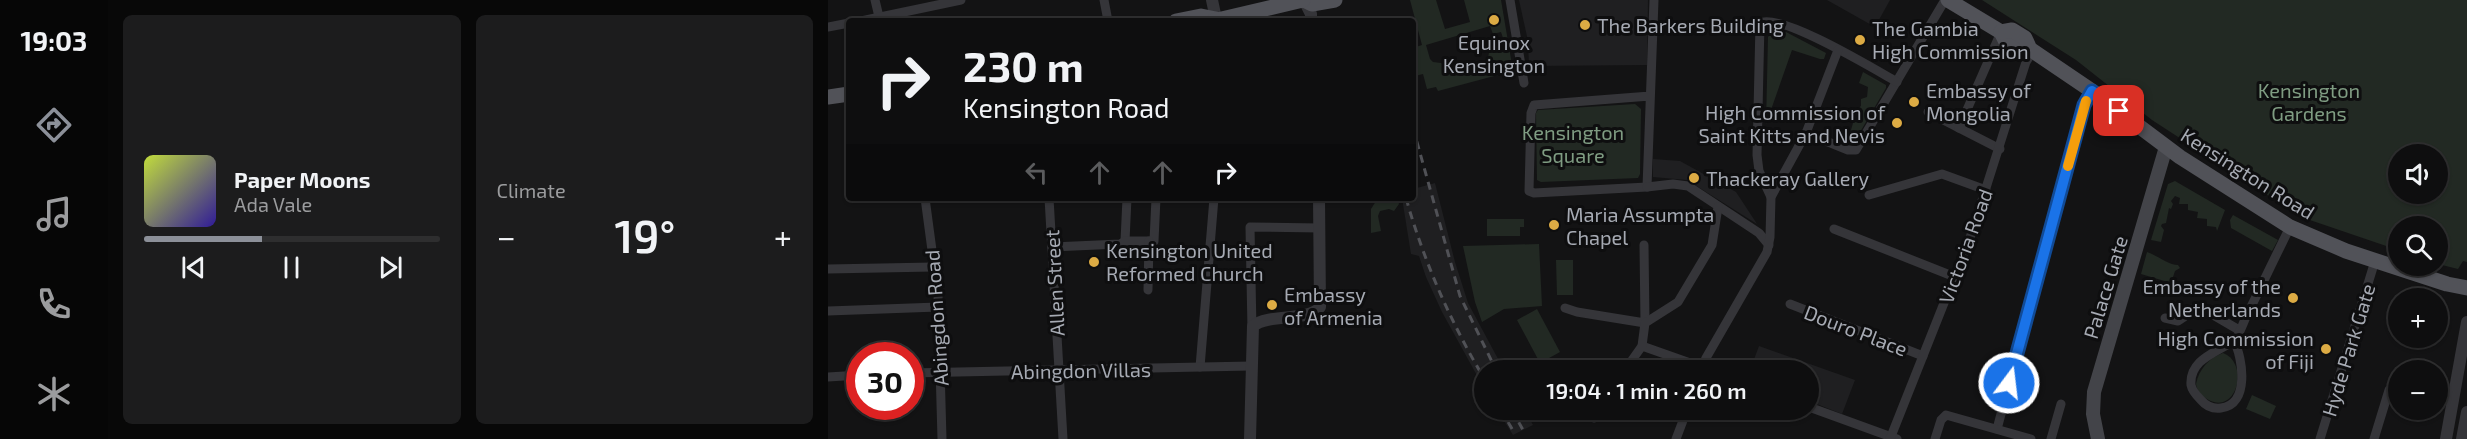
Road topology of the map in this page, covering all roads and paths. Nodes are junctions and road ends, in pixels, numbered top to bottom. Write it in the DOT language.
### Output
graph roads {
  1 [pos="875,0"];
  2 [pos="962,0"];
  3 [pos="1104,0"];
  4 [pos="1212,0"];
  5 [pos="1304,0"];
  6 [pos="1335,0"];
  7 [pos="1510,0"];
  8 [pos="1654,0"];
  9 [pos="1946,0"];
  10 [pos="879,18"];
  11 [pos="883,18"];
  12 [pos="1107,18"];
  13 [pos="1191,18"];
  14 [pos="1208,18"];
  15 [pos="1215,18"];
  16 [pos="1224,18"];
  17 [pos="1311,18"];
  18 [pos="846,24"];
  19 [pos="828,27"];
  20 [pos="2001,32"];
  21 [pos="1838,50"];
  22 [pos="2031,50"];
  23 [pos="1897,82"];
  24 [pos="1524,83"];
  25 [pos="2092,91"];
  26 [pos="846,94"];
  27 [pos="1650,96"];
  28 [pos="828,97"];
  29 [pos="1928,112"];
  30 [pos="1959,128"];
  31 [pos="1806,134"];
  32 [pos="2166,147"];
  33 [pos="2000,149"];
  34 [pos="1647,187"];
  35 [pos="1986,190"];
  36 [pos="1869,195"];
  37 [pos="1771,197"];
  38 [pos="925,201"];
  39 [pos="1049,201"];
  40 [pos="1127,201"];
  41 [pos="1156,201"];
  42 [pos="1214,201"];
  43 [pos="1319,201"];
  44 [pos="1718,207"];
  45 [pos="2290,227"];
  46 [pos="1320,228"];
  47 [pos="1834,229"];
  48 [pos="1125,241"];
  49 [pos="1149,241"];
  50 [pos="1644,245"];
  51 [pos="1769,246"];
  52 [pos="1052,247"];
  53 [pos="2375,261"];
  54 [pos="933,267"];
  55 [pos="828,269"];
  56 [pos="1954,277"];
  57 [pos="2467,288"];
  58 [pos="1148,290"];
  59 [pos="1790,304"];
  60 [pos="938,307"];
  61 [pos="1565,308"];
  62 [pos="828,310"];
  63 [pos="2165,318"];
  64 [pos="2467,322"];
  65 [pos="1645,323"];
  66 [pos="1252,330"];
  67 [pos="2240,330"];
  68 [pos="2234,341"];
  69 [pos="1642,346"];
  70 [pos="1923,356"];
  71 [pos="1632,360"];
  72 [pos="1679,360"];
  73 [pos="1710,360"];
  74 [pos="1251,366"];
  75 [pos="1200,367"];
  76 [pos="1059,371"];
  77 [pos="924,373"];
  78 [pos="940,374"];
  79 [pos="846,376"];
  80 [pos="828,377"];
  81 [pos="2388,393"];
  82 [pos="2061,404"];
  83 [pos="1819,411"];
  84 [pos="2467,412"];
  85 [pos="1683,420"];
  86 [pos="1997,429"];
  87 [pos="1893,438"];
  88 [pos="942,439"];
  89 [pos="1063,439"];
  90 [pos="1250,439"];
  91 [pos="1676,439"];
  92 [pos="1935,439"];
  93 [pos="2031,439"];
  94 [pos="2051,439"];
  95 [pos="2098,439"];
  96 [pos="2320,439"];
  97 [pos="2374,439"];
  98 [pos="2446,439"];
  99 [pos="2462,439"];
  1 -- 10 [label="street"];
  2 -- 11 [label="street"];
  3 -- 12 [label="street"];
  4 -- 15 [label="street"];
  5 -- 6 [label="main road"];
  5 -- 16 [label="main road"];
  5 -- 17 [label="street"];
  7 -- 24 [label="street"];
  8 -- 27 [label="street"];
  9 -- 20 [label="main road, Kensington Road"];
  9 -- 23 [label="street"];
  13 -- 14 [label="main road"];
  18 -- 19 [label="street"];
  20 -- 22 [label="main road, Kensington Road"];
  20 -- 30 [label="street"];
  21 -- 23 [label="street"];
  21 -- 31 [label="street"];
  21 -- 37 [label="street"];
  22 -- 25 [label="main road, Kensington Road"];
  22 -- 33 [label="street, Victoria Road"];
  23 -- 31 [label="street"];
  25 -- 32 [label="main road, Kensington Road"];
  25 -- 86 [label="street"];
  26 -- 28 [label="main road"];
  27 -- 34 [label="street"];
  27 -- 34 [label="street"];
  29 -- 30 [label="street"];
  30 -- 33 [label="street"];
  31 -- 37 [label="street"];
  32 -- 45 [label="main road, Kensington Road"];
  32 -- 95 [label="main road, Palace Gate"];
  33 -- 35 [label="street, Victoria Road"];
  34 -- 44 [label="street"];
  35 -- 36 [label="street"];
  35 -- 56 [label="street, Victoria Road"];
  37 -- 51 [label="street"];
  38 -- 54 [label="street, Abingdon Road"];
  39 -- 52 [label="street, Allen Street"];
  40 -- 48 [label="street"];
  41 -- 49 [label="street"];
  42 -- 75 [label="street"];
  43 -- 46 [label="street"];
  44 -- 51 [label="street"];
  44 -- 65 [label="street"];
  45 -- 53 [label="main road, Kensington Road"];
  45 -- 67 [label="street"];
  46 -- 66 [label="street"];
  46 -- 66 [label="street"];
  47 -- 56 [label="street"];
  48 -- 49 [label="street"];
  48 -- 52 [label="street"];
  49 -- 58 [label="street"];
  50 -- 65 [label="street"];
  51 -- 73 [label="street"];
  52 -- 76 [label="street, Allen Street"];
  53 -- 57 [label="main road, Kensington Road"];
  53 -- 96 [label="street, Hyde Park Gate"];
  54 -- 55 [label="street"];
  54 -- 60 [label="street, Abingdon Road"];
  56 -- 70 [label="street, Victoria Road"];
  59 -- 70 [label="street, Douro Place"];
  60 -- 62 [label="street"];
  60 -- 78 [label="street, Abingdon Road"];
  61 -- 65 [label="street"];
  63 -- 67 [label="street"];
  64 -- 98 [label="street"];
  65 -- 69 [label="street"];
  66 -- 74 [label="street"];
  67 -- 68 [label="street"];
  68 -- 68 [label="street"];
  69 -- 71 [label="street"];
  69 -- 72 [label="street"];
  70 -- 87 [label="street, Victoria Road"];
  74 -- 75 [label="street, Abingdon Villas"];
  74 -- 90 [label="street"];
  75 -- 76 [label="street, Abingdon Villas"];
  76 -- 78 [label="street, Abingdon Villas"];
  76 -- 89 [label="street, Allen Street"];
  77 -- 78 [label="street, Abingdon Villas"];
  78 -- 88 [label="street, Abingdon Road"];
  79 -- 80 [label="street"];
  81 -- 97 [label="street"];
  82 -- 94 [label="street"];
  83 -- 87 [label="street"];
  84 -- 99 [label="street"];
  85 -- 91 [label="street"];
  86 -- 92 [label="street"];
  86 -- 93 [label="street"];
}
